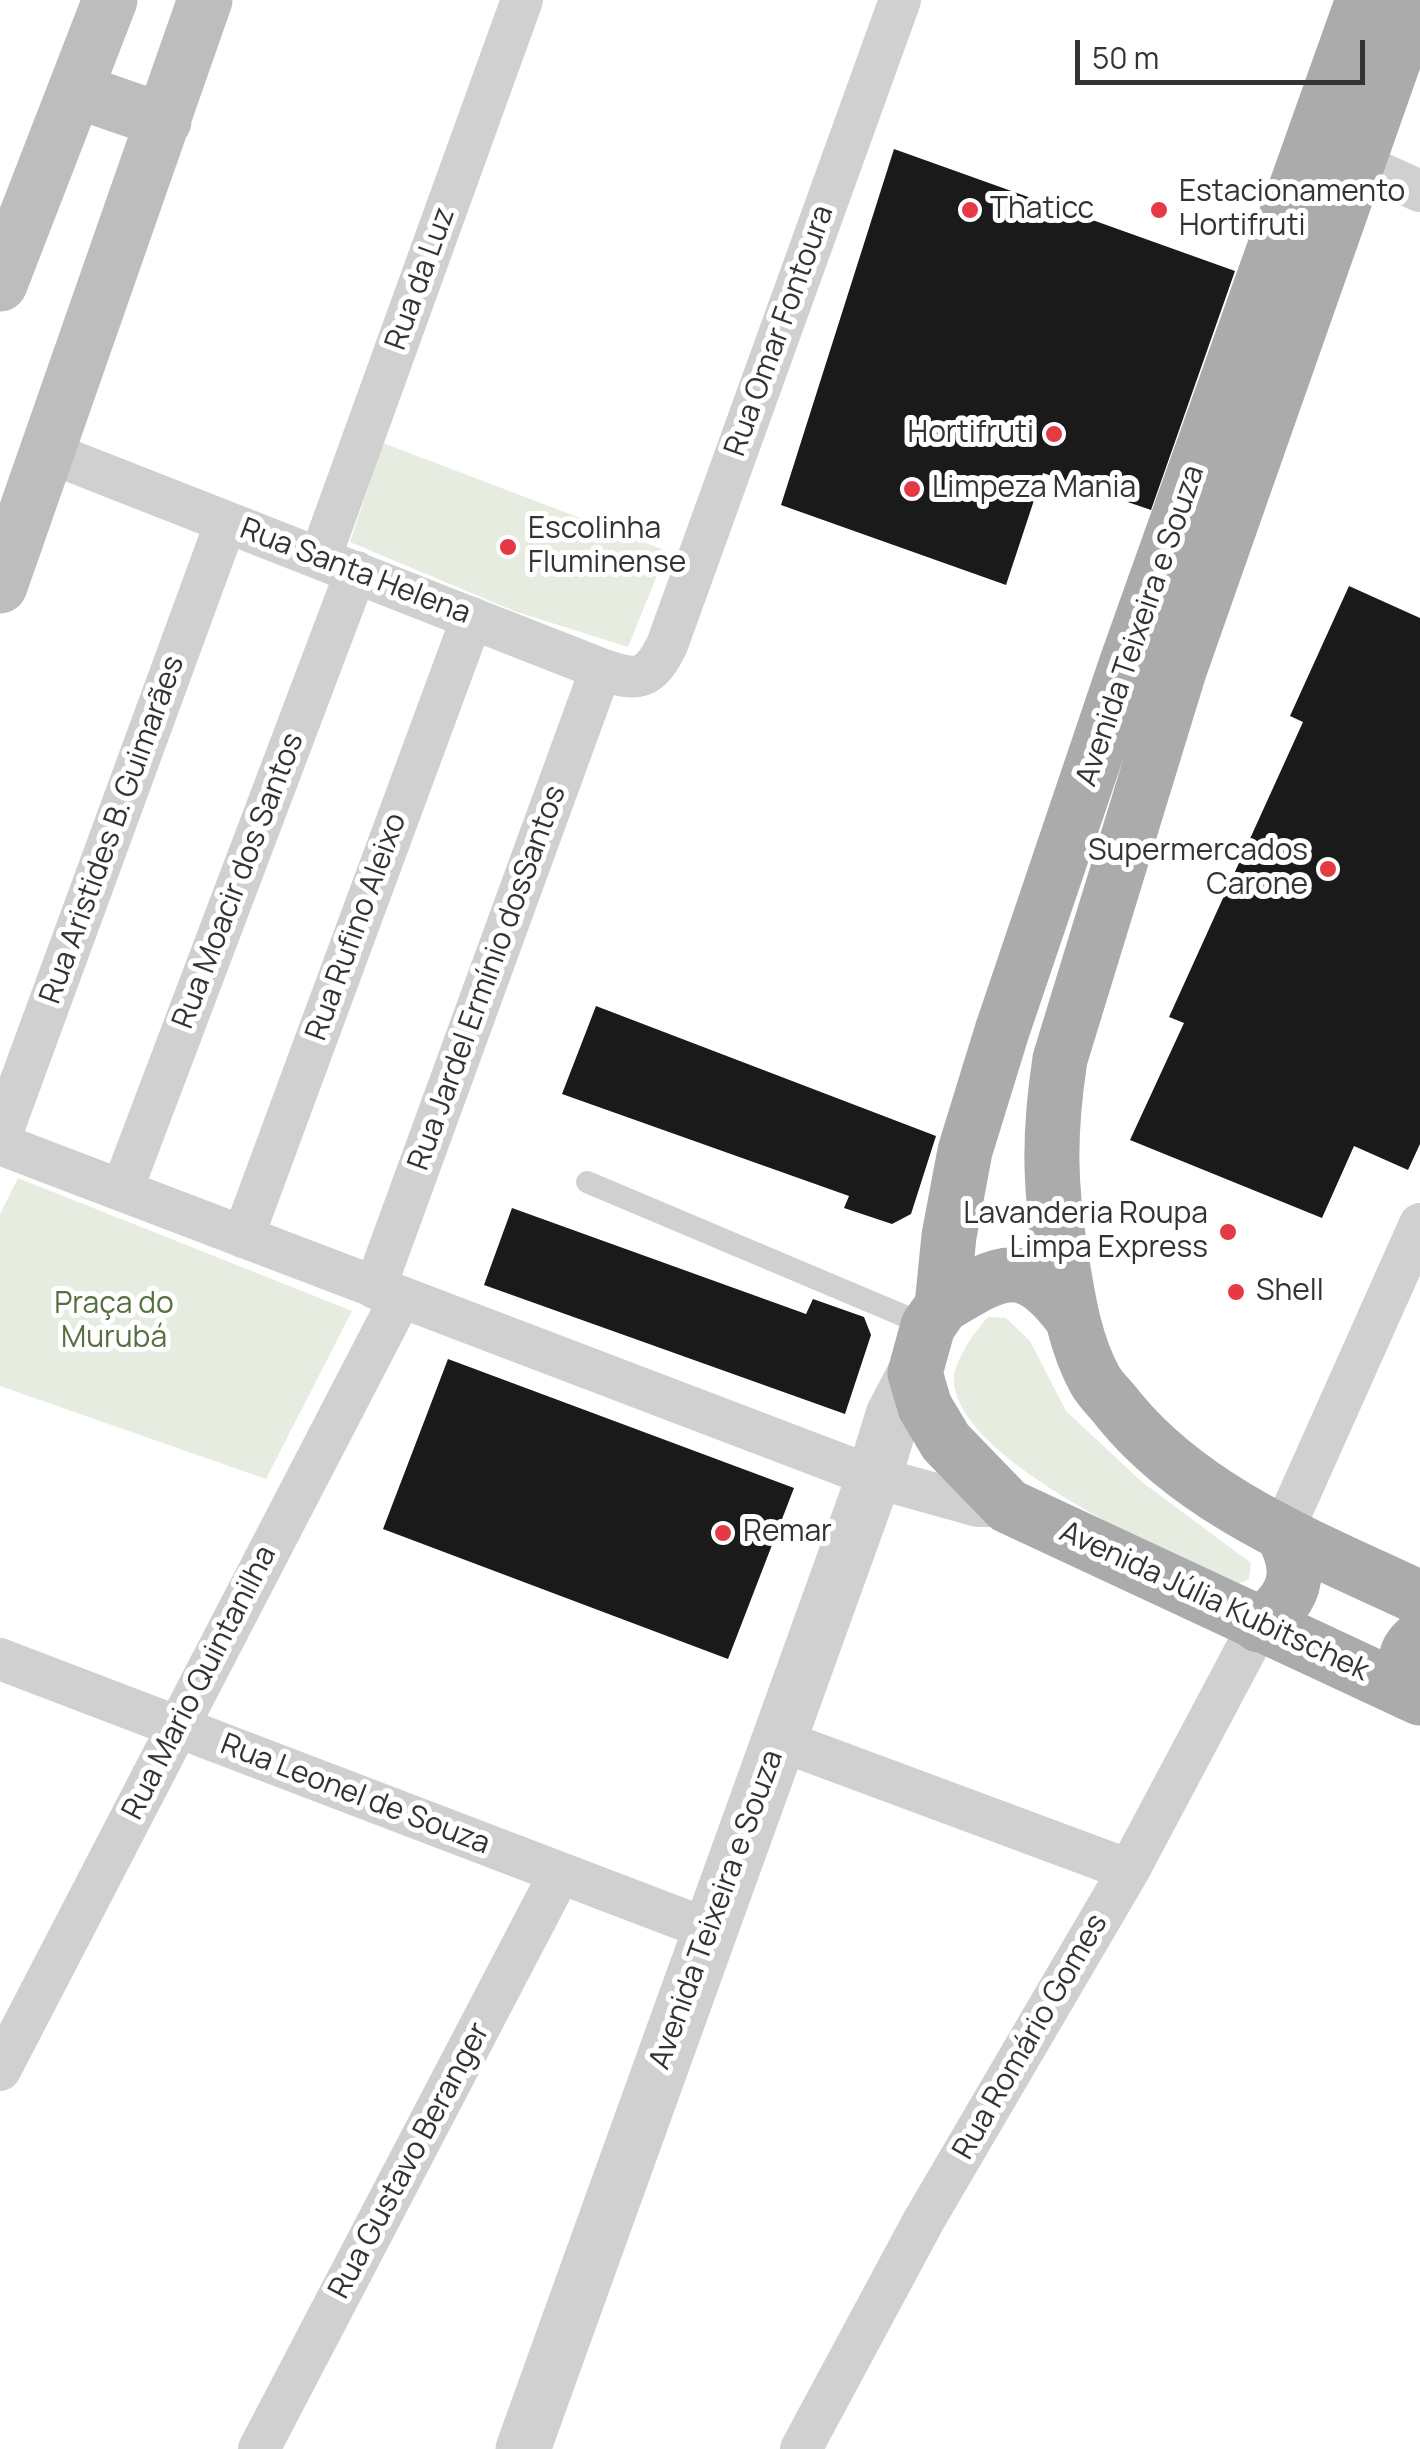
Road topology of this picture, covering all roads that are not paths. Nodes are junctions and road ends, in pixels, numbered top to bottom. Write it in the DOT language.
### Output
graph roads {
  1 [pos="110,0"];
  2 [pos="205,0"];
  3 [pos="522,0"];
  4 [pos="900,0"];
  5 [pos="1364,0"];
  6 [pos="1415,0"];
  7 [pos="77,91"];
  8 [pos="164,121"];
  9 [pos="1358,163"];
  10 [pos="1420,191"];
  11 [pos="0,284"];
  12 [pos="48,452"];
  13 [pos="226,522"];
  14 [pos="338,565"];
  15 [pos="0,586"];
  16 [pos="472,618"];
  17 [pos="659,662"];
  18 [pos="602,669"];
  19 [pos="0,1141"];
  20 [pos="587,1182"];
  21 [pos="122,1190"];
  22 [pos="1420,1224"];
  23 [pos="243,1237"];
  24 [pos="388,1292"];
  25 [pos="1071,1317"];
  26 [pos="928,1335"];
  27 [pos="874,1477"];
  28 [pos="1008,1506"];
  29 [pos="1282,1533"];
  30 [pos="1420,1598"];
  31 [pos="1259,1625"];
  32 [pos="1420,1638"];
  33 [pos="0,1659"];
  34 [pos="1420,1696"];
  35 [pos="177,1728"];
  36 [pos="778,1740"];
  37 [pos="1128,1870"];
  38 [pos="560,1873"];
  39 [pos="710,1930"];
  40 [pos="0,2070"];
  41 [pos="260,2449"];
  42 [pos="523,2449"];
  43 [pos="801,2449"];
  1 -- 7 [label="main road"];
  2 -- 8 [label="main road"];
  3 -- 14 [label="street, Rua da Luz"];
  4 -- 17 [label="street, Rua Omar Fontoura"];
  5 -- 26 [label="main road, Avenida Teixeira e Souza"];
  6 -- 9 [label="main road, Avenida Teixeira e Souza"];
  7 -- 8 [label="main road"];
  7 -- 11 [label="main road"];
  8 -- 12 [label="main road"];
  9 -- 10 [label="street"];
  9 -- 25 [label="main road, Avenida Teixeira e Souza"];
  12 -- 13 [label="street, Rua Santa Helena"];
  12 -- 15 [label="main road"];
  13 -- 14 [label="street, Rua Santa Helena"];
  13 -- 19 [label="street, Rua Aristides B. Guimarães"];
  14 -- 16 [label="street, Rua Santa Helena"];
  14 -- 21 [label="street, Rua Moacir dos Santos"];
  16 -- 18 [label="street, Rua Santa Helena"];
  16 -- 23 [label="street, Rua Rufino Aleixo"];
  17 -- 18 [label="street, Rua Santa Helena"];
  18 -- 24 [label="street, Rua Jardel Ermínio dosSantos"];
  19 -- 21 [label="street"];
  20 -- 26 [label="lane"];
  21 -- 23 [label="street"];
  22 -- 29 [label="street"];
  23 -- 24 [label="street"];
  24 -- 27 [label="street"];
  24 -- 35 [label="street, Rua Mario Quintanilha"];
  25 -- 26 [label="main road"];
  25 -- 29 [label="main road"];
  26 -- 27 [label="street, Avenida Teixeira e Souza"];
  26 -- 28 [label="main road, Avenida Teixeira e Souza"];
  27 -- 28 [label="street"];
  27 -- 36 [label="street, Avenida Teixeira e Souza"];
  28 -- 31 [label="main road, Avenida Júlia Kubitschek"];
  29 -- 30 [label="main road"];
  29 -- 31 [label="main road"];
  31 -- 34 [label="main road, Avenida Júlia Kubitschek"];
  31 -- 37 [label="street, Rua Romário Gomes"];
  32 -- 34 [label="main road"];
  33 -- 35 [label="street, Rua Leonel de Souza"];
  35 -- 38 [label="street, Rua Leonel de Souza"];
  35 -- 40 [label="street, Rua Mario Quintanilha"];
  36 -- 37 [label="street"];
  36 -- 39 [label="street, Avenida Teixeira e Souza"];
  37 -- 43 [label="street, Rua Romário Gomes"];
  38 -- 39 [label="street, Rua Leonel de Souza"];
  38 -- 41 [label="street, Rua Gustavo Beranger"];
  39 -- 42 [label="street, Avenida Teixeira e Souza"];
}
